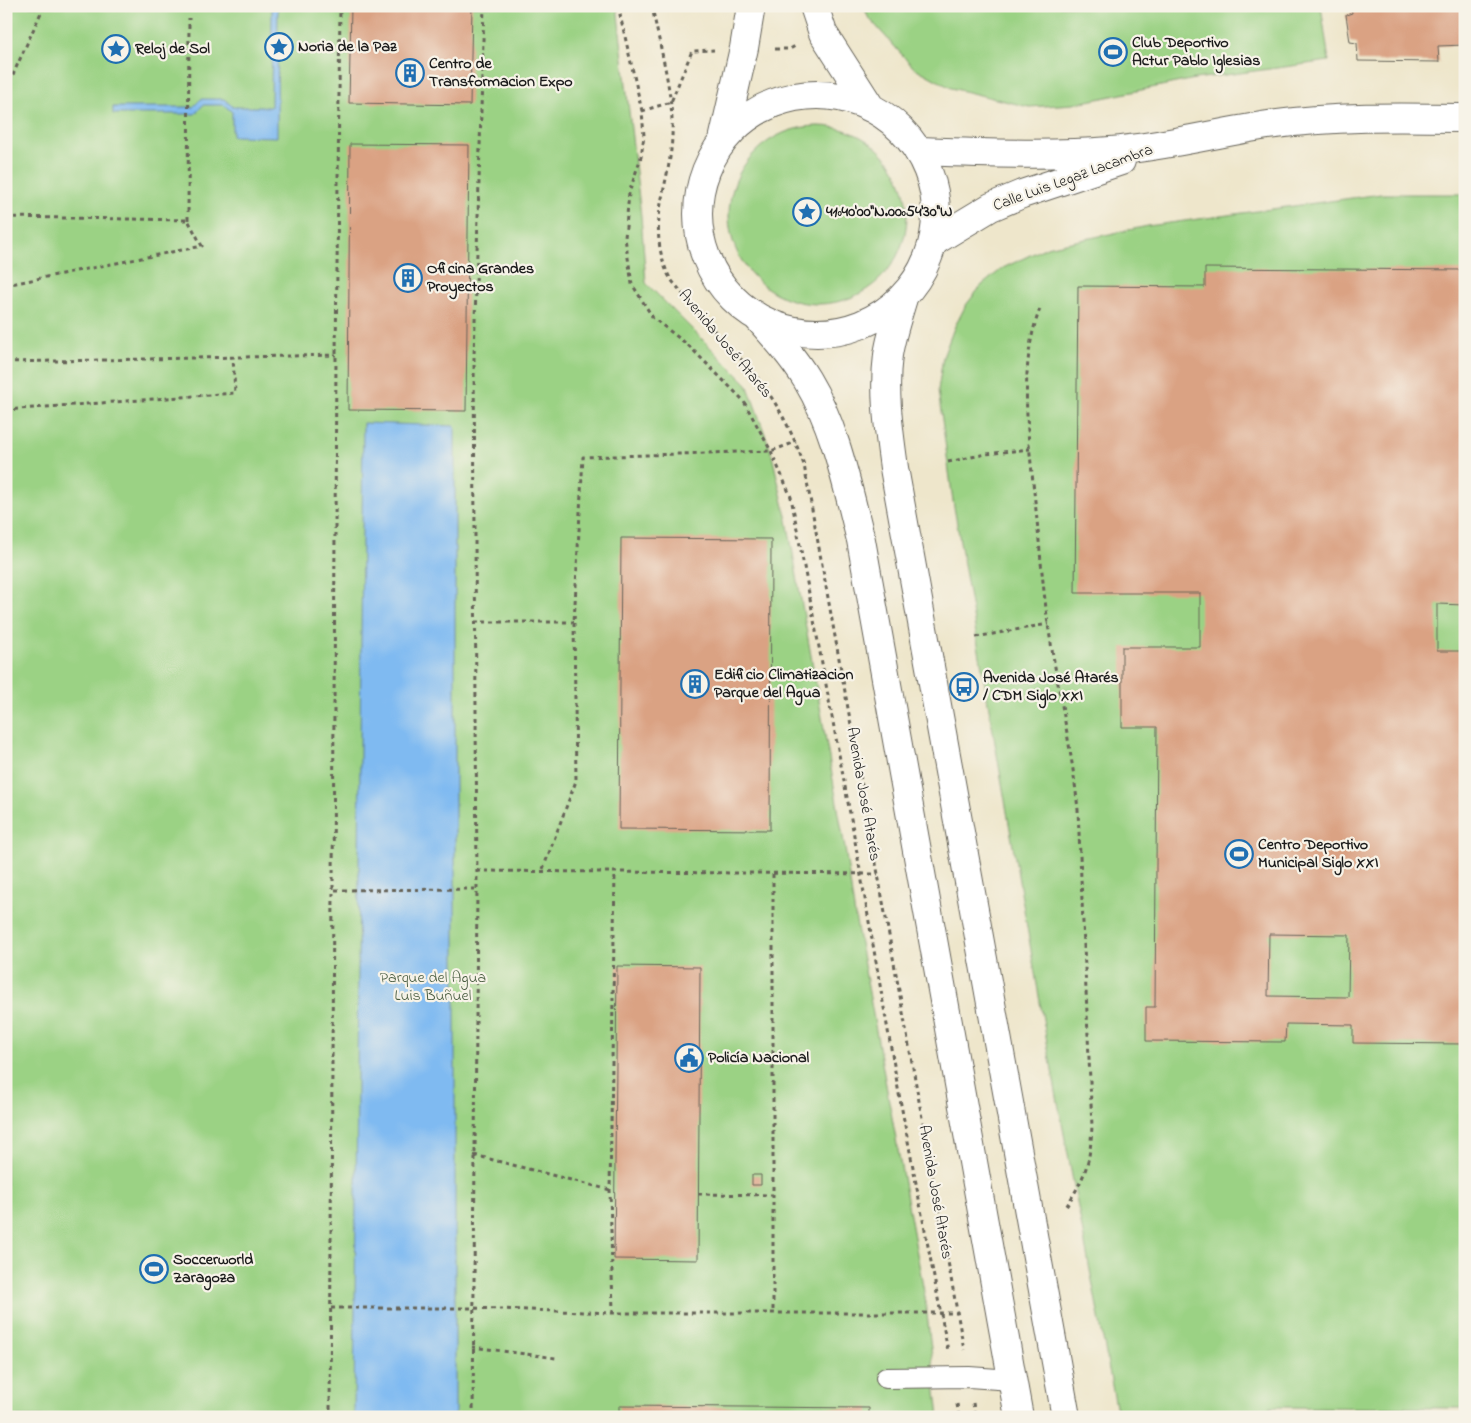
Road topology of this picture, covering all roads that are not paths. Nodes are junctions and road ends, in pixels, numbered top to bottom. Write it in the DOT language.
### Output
graph roads {
  1 [pos="751,6"];
  2 [pos="814,6"];
  3 [pos="871,108"];
  4 [pos="1465,118"];
  5 [pos="723,140"];
  6 [pos="1163,145"];
  7 [pos="918,151"];
  8 [pos="933,242"];
  9 [pos="904,295"];
  10 [pos="757,317"];
  11 [pos="886,1378"];
  12 [pos="1012,1380"];
  13 [pos="1019,1417"];
  14 [pos="1066,1417"];
  1 -- 5 [label="main road"];
  2 -- 3 [label="main road"];
  3 -- 5 [label="main road"];
  3 -- 7 [label="main road"];
  4 -- 6 [label="main road, Calle Luis Legaz Lacambra"];
  5 -- 10 [label="main road"];
  6 -- 7 [label="main road, Calle Luis Legaz Lacambra"];
  6 -- 8 [label="main road, Calle Luis Legaz Lacambra"];
  7 -- 8 [label="main road"];
  8 -- 9 [label="main road"];
  9 -- 10 [label="main road"];
  9 -- 14 [label="main road"];
  10 -- 12 [label="main road"];
  11 -- 12 [label="lane"];
  12 -- 13 [label="main road"];
}
